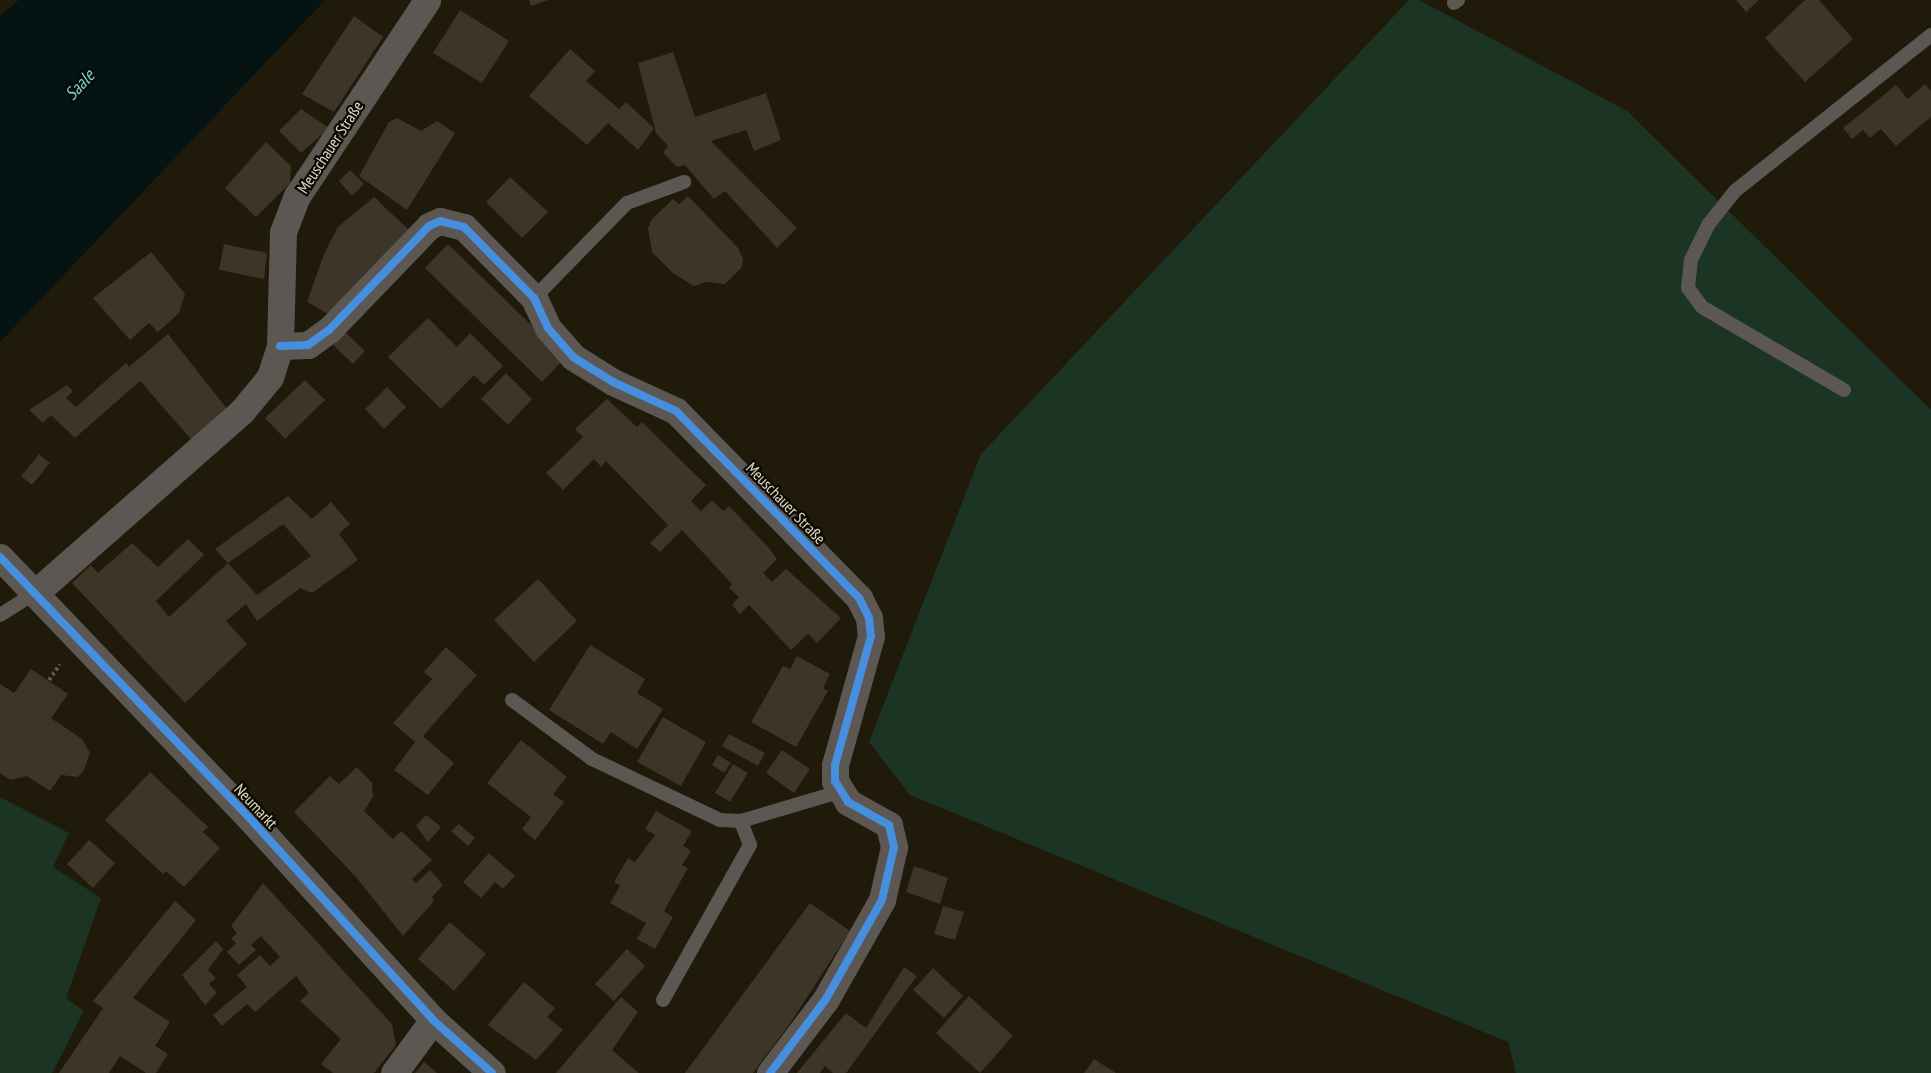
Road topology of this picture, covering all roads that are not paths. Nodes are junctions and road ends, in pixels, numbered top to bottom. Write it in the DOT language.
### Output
graph roads {
  1 [pos="427,0"];
  2 [pos="1931,35"];
  3 [pos="684,182"];
  4 [pos="534,298"];
  5 [pos="280,346"];
  6 [pos="1844,390"];
  7 [pos="0,557"];
  8 [pos="35,593"];
  9 [pos="0,615"];
  10 [pos="512,700"];
  11 [pos="839,792"];
  12 [pos="741,821"];
  13 [pos="663,1000"];
  14 [pos="433,1020"];
  15 [pos="394,1073"];
  16 [pos="492,1073"];
  17 [pos="770,1073"];
  1 -- 5 [label="street, Meuschauer Straße"];
  2 -- 6 [label="lane"];
  3 -- 4 [label="lane"];
  4 -- 5 [label="street, Meuschauer Straße"];
  4 -- 11 [label="street, Meuschauer Straße"];
  5 -- 8 [label="street, Meuschauer Straße"];
  7 -- 8 [label="street, Neumarkt"];
  8 -- 9 [label="lane"];
  8 -- 14 [label="street, Neumarkt"];
  10 -- 12 [label="lane"];
  11 -- 12 [label="lane"];
  11 -- 17 [label="street"];
  12 -- 13 [label="lane"];
  14 -- 15 [label="street"];
  14 -- 16 [label="street, Neumarkt"];
}
